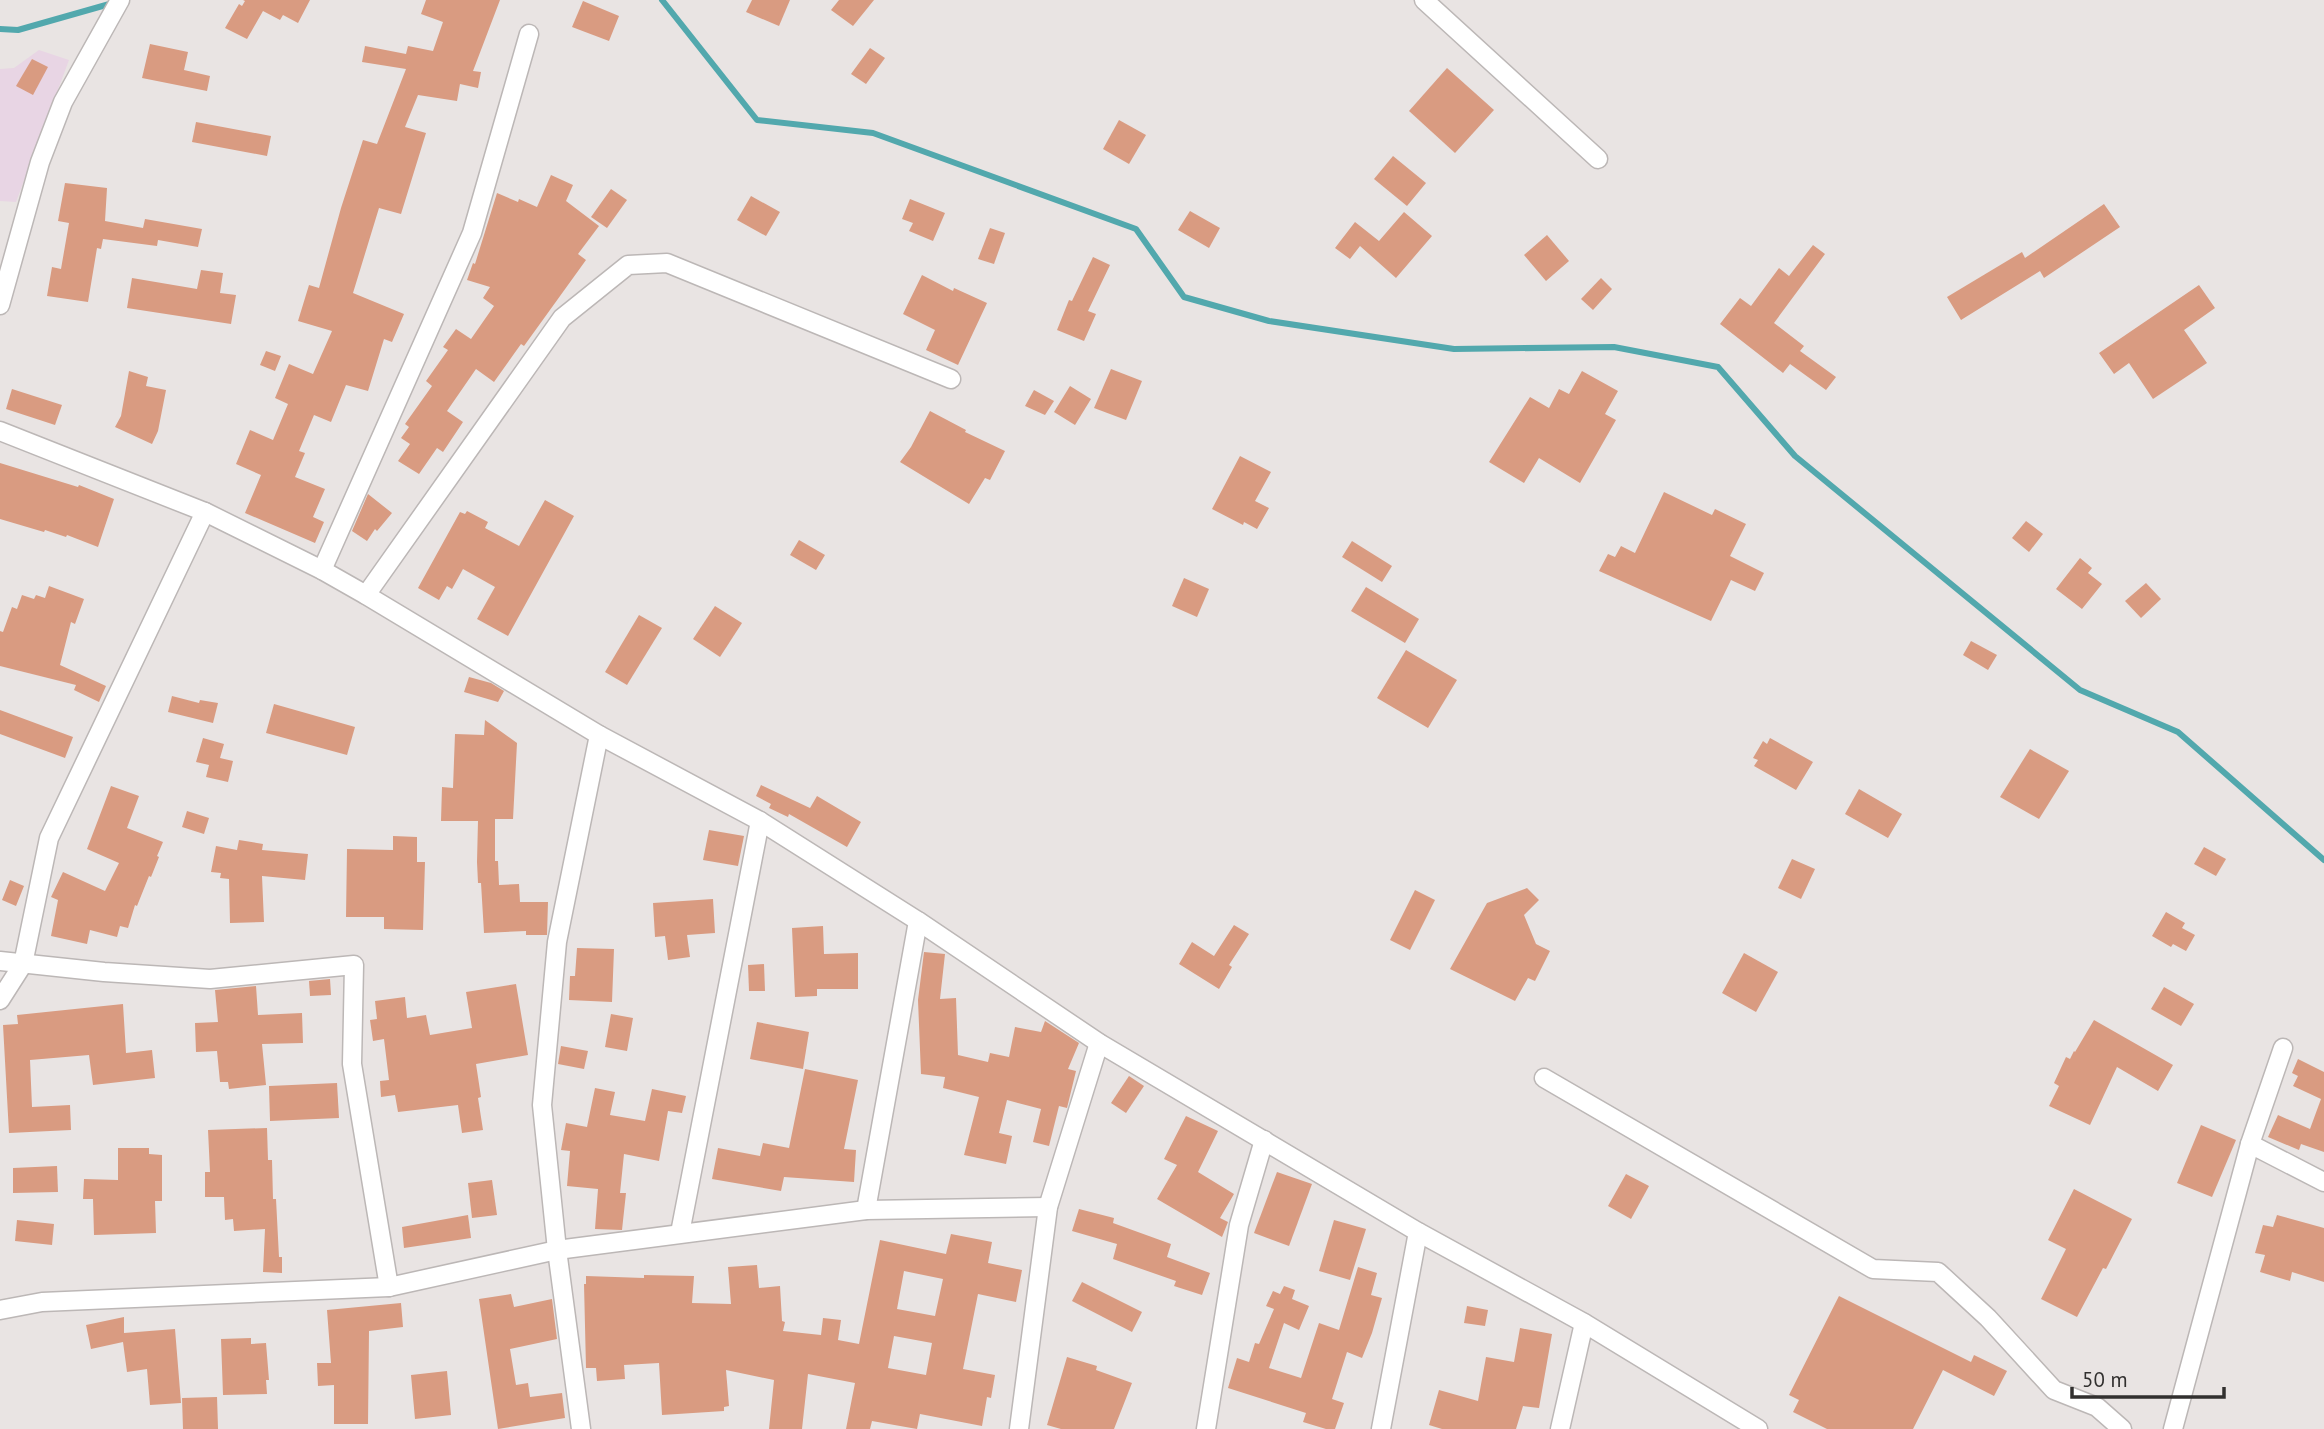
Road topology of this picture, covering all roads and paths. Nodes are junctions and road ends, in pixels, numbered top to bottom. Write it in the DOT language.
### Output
graph roads {
  1 [pos="120,0"];
  2 [pos="1423,0"];
  3 [pos="529,34"];
  4 [pos="1598,159"];
  5 [pos="0,305"];
  6 [pos="951,379"];
  7 [pos="0,432"];
  8 [pos="205,512"];
  9 [pos="322,570"];
  10 [pos="366,595"];
  11 [pos="599,735"];
  12 [pos="760,821"];
  13 [pos="918,921"];
  14 [pos="0,961"];
  15 [pos="23,964"];
  16 [pos="0,1000"];
  17 [pos="1099,1043"];
  18 [pos="2283,1048"];
  19 [pos="1544,1078"];
  20 [pos="1264,1140"];
  21 [pos="2249,1144"];
  22 [pos="2324,1182"];
  23 [pos="1048,1207"];
  24 [pos="866,1210"];
  25 [pos="1418,1232"];
  26 [pos="680,1233"];
  27 [pos="558,1250"];
  28 [pos="389,1287"];
  29 [pos="0,1310"];
  30 [pos="1584,1324"];
  31 [pos="581,1429"];
  32 [pos="1019,1429"];
  33 [pos="1206,1429"];
  34 [pos="1381,1429"];
  35 [pos="1560,1429"];
  36 [pos="1758,1429"];
  37 [pos="2122,1429"];
  38 [pos="2173,1429"];
  1 -- 5 [label="street"];
  2 -- 4 [label="street"];
  3 -- 9 [label="street"];
  6 -- 10 [label="street"];
  7 -- 8 [label="street"];
  8 -- 9 [label="street"];
  8 -- 15 [label="street"];
  9 -- 10 [label="street"];
  10 -- 11 [label="street"];
  11 -- 12 [label="street"];
  11 -- 27 [label="street"];
  12 -- 13 [label="street"];
  12 -- 26 [label="street"];
  13 -- 17 [label="street"];
  13 -- 24 [label="street"];
  14 -- 15 [label="street"];
  15 -- 16 [label="street"];
  15 -- 28 [label="street"];
  17 -- 20 [label="street"];
  17 -- 23 [label="street"];
  18 -- 21 [label="street"];
  19 -- 37 [label="street"];
  20 -- 25 [label="street"];
  20 -- 33 [label="street"];
  21 -- 22 [label="street"];
  21 -- 38 [label="street"];
  23 -- 24 [label="street"];
  23 -- 32 [label="street"];
  24 -- 26 [label="street"];
  25 -- 30 [label="street"];
  25 -- 34 [label="street"];
  26 -- 27 [label="street"];
  27 -- 28 [label="street"];
  27 -- 31 [label="street"];
  28 -- 29 [label="street"];
  30 -- 35 [label="street"];
  30 -- 36 [label="street"];
}
